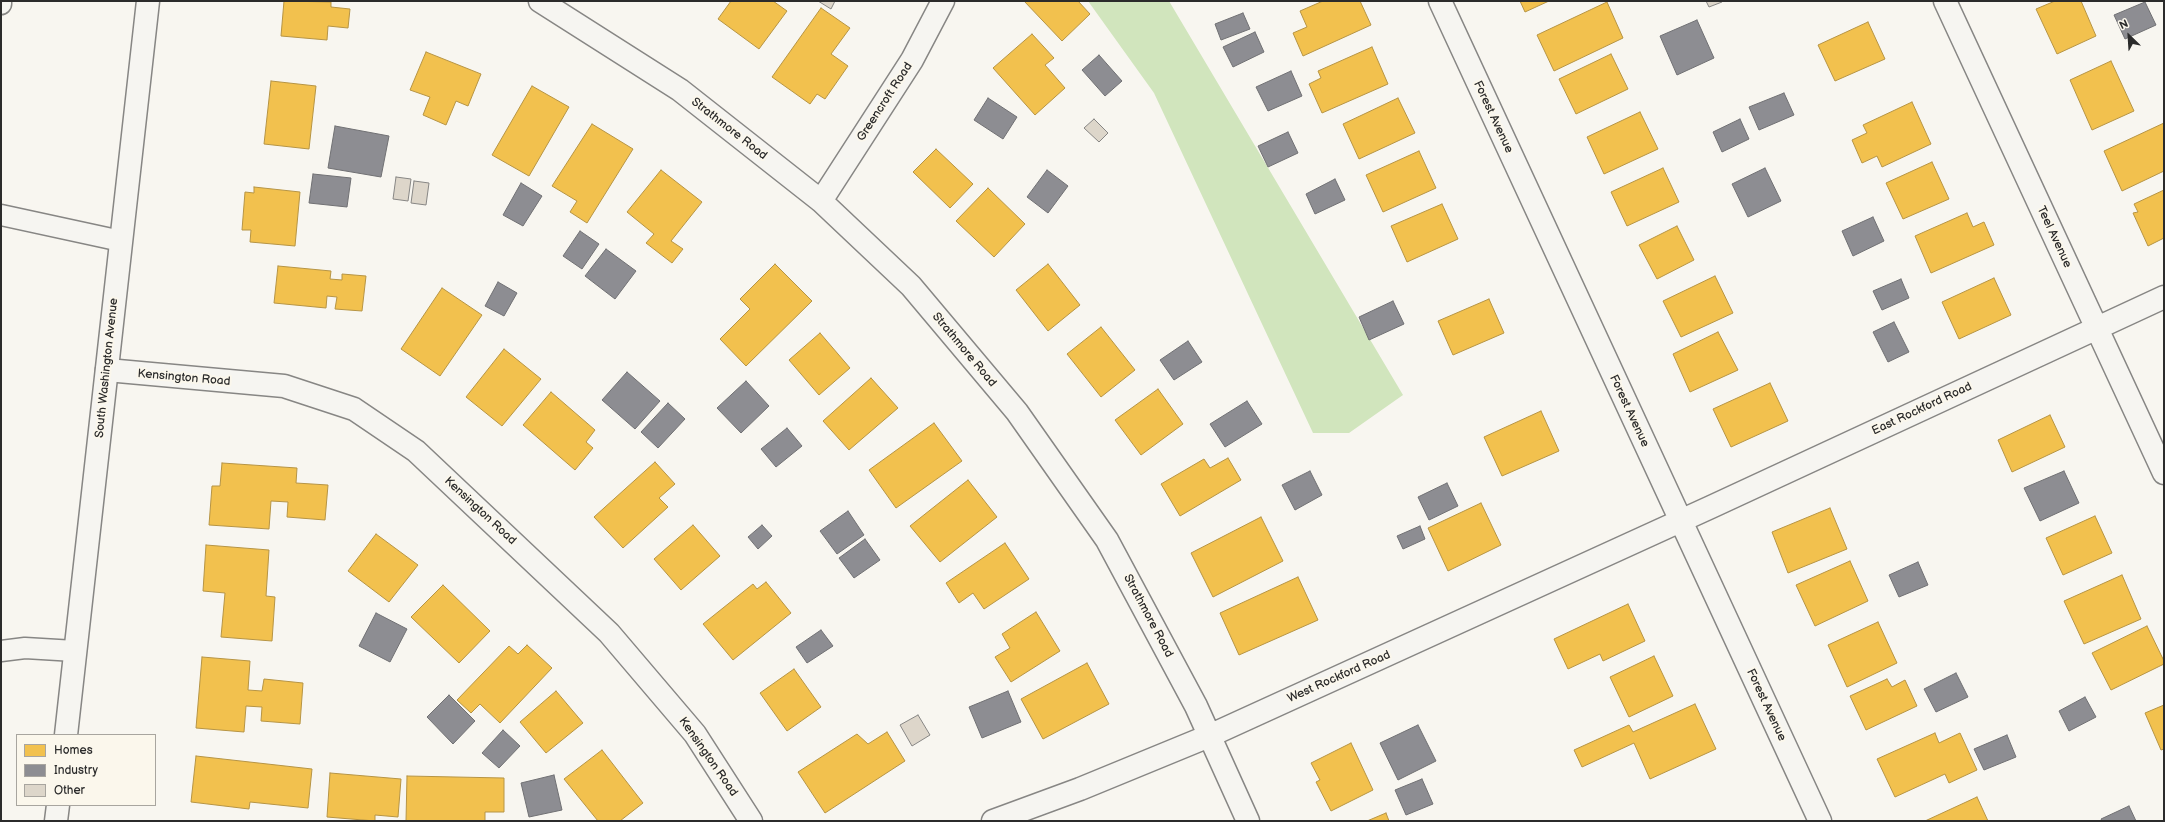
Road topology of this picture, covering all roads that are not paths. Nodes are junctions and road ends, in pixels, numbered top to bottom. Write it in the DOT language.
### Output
graph roads {
  1 [pos="148,1"];
  2 [pos="540,1"];
  3 [pos="943,1"];
  4 [pos="1440,1"];
  5 [pos="1945,1"];
  6 [pos="821,201"];
  7 [pos="1,215"];
  8 [pos="121,242"];
  9 [pos="2164,297"];
  10 [pos="2096,328"];
  11 [pos="107,370"];
  12 [pos="2164,473"];
  13 [pos="1680,521"];
  14 [pos="1,651"];
  15 [pos="75,651"];
  16 [pos="66,734"];
  17 [pos="1209,736"];
  18 [pos="58,806"];
  19 [pos="56,821"];
  20 [pos="752,821"];
  21 [pos="993,821"];
  22 [pos="1248,821"];
  23 [pos="1820,821"];
  1 -- 8 [label="street, South Washington Avenue"];
  2 -- 6 [label="street, Strathmore Road"];
  3 -- 6 [label="street, Greencroft Road"];
  4 -- 13 [label="street, Forest Avenue"];
  5 -- 10 [label="street, Teel Avenue"];
  6 -- 17 [label="street, Strathmore Road"];
  7 -- 8 [label="lane"];
  8 -- 11 [label="street, South Washington Avenue"];
  9 -- 10 [label="street, East Rockford Road"];
  10 -- 12 [label="street, Teel Avenue"];
  10 -- 13 [label="street, East Rockford Road"];
  11 -- 15 [label="street, South Washington Avenue"];
  11 -- 20 [label="street, Kensington Road"];
  13 -- 17 [label="street, West Rockford Road"];
  13 -- 23 [label="street, Forest Avenue"];
  14 -- 15 [label="lane"];
  15 -- 16 [label="street, South Washington Avenue"];
  17 -- 21 [label="street, West Rockford Road"];
  17 -- 22 [label="street, Strathmore Road"];
  18 -- 19 [label="street"];
}
